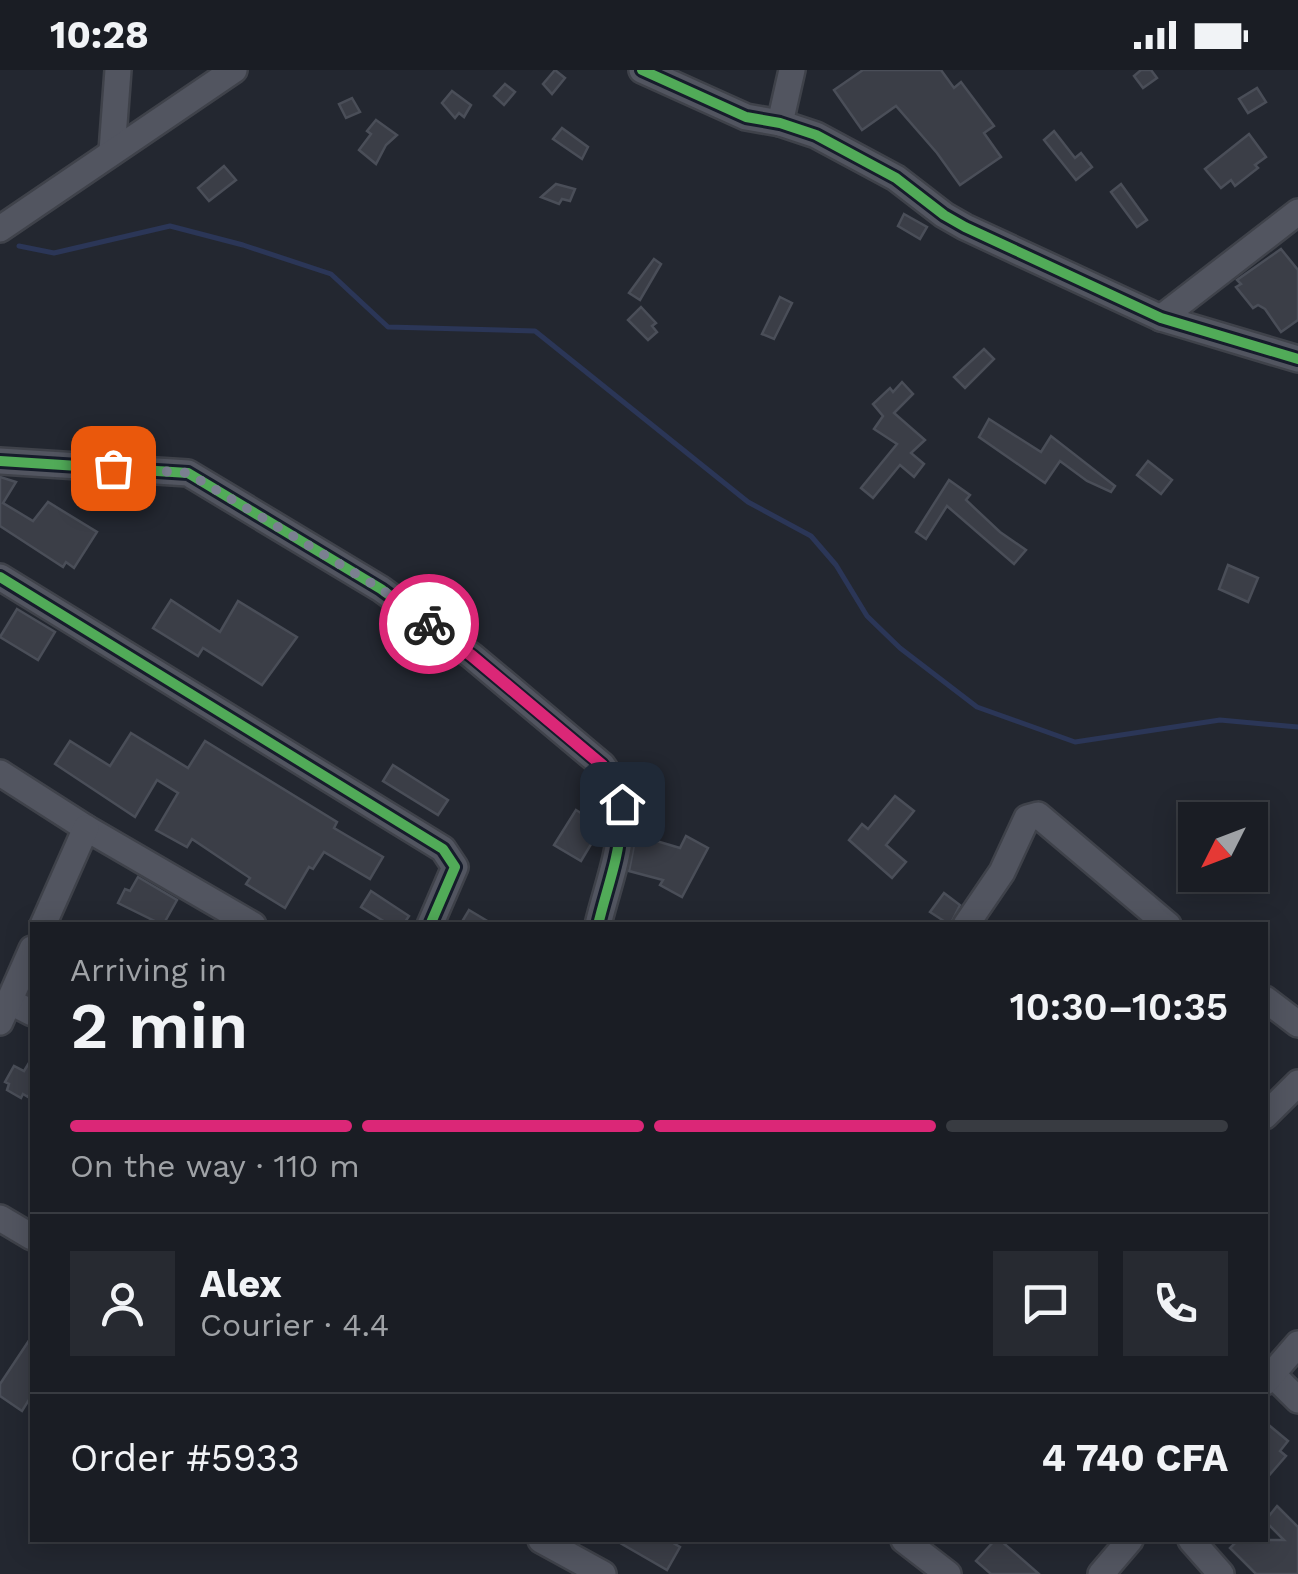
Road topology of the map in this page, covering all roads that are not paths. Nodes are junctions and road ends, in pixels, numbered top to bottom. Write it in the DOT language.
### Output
graph roads {
  1 [pos="118,70"];
  2 [pos="234,70"];
  3 [pos="642,70"];
  4 [pos="792,70"];
  5 [pos="780,122"];
  6 [pos="112,151"];
  7 [pos="1298,212"];
  8 [pos="0,229"];
  9 [pos="1161,318"];
  10 [pos="1298,359"];
  11 [pos="0,461"];
  12 [pos="0,577"];
  13 [pos="0,773"];
  14 [pos="86,828"];
  15 [pos="44,922"];
  16 [pos="248,922"];
  17 [pos="431,922"];
  18 [pos="599,922"];
  19 [pos="968,922"];
  20 [pos="1164,922"];
  21 [pos="30,954"];
  22 [pos="1268,1002"];
  23 [pos="5,1011"];
  24 [pos="30,1013"];
  25 [pos="1298,1024"];
  26 [pos="1298,1083"];
  27 [pos="1268,1113"];
  28 [pos="0,1218"];
  29 [pos="30,1236"];
  30 [pos="1298,1344"];
  31 [pos="1268,1378"];
  32 [pos="1298,1400"];
  33 [pos="545,1542"];
  34 [pos="907,1542"];
  35 [pos="1128,1542"];
  36 [pos="1192,1542"];
  37 [pos="602,1574"];
  38 [pos="948,1574"];
  39 [pos="1101,1574"];
  40 [pos="1221,1574"];
  1 -- 6 [label="street"];
  2 -- 6 [label="street"];
  3 -- 5 [label="street"];
  4 -- 5 [label="street"];
  5 -- 9 [label="street"];
  6 -- 8 [label="street"];
  7 -- 9 [label="street"];
  9 -- 10 [label="street"];
  11 -- 18 [label="street"];
  12 -- 17 [label="street"];
  13 -- 14 [label="street"];
  14 -- 15 [label="street"];
  14 -- 16 [label="street"];
  19 -- 20 [label="street"];
  21 -- 23 [label="street"];
  22 -- 25 [label="street"];
  23 -- 24 [label="street"];
  26 -- 27 [label="street"];
  28 -- 29 [label="street"];
  30 -- 31 [label="street"];
  31 -- 32 [label="street"];
  33 -- 37 [label="street"];
  34 -- 38 [label="street"];
  35 -- 39 [label="street"];
  36 -- 40 [label="street"];
}
